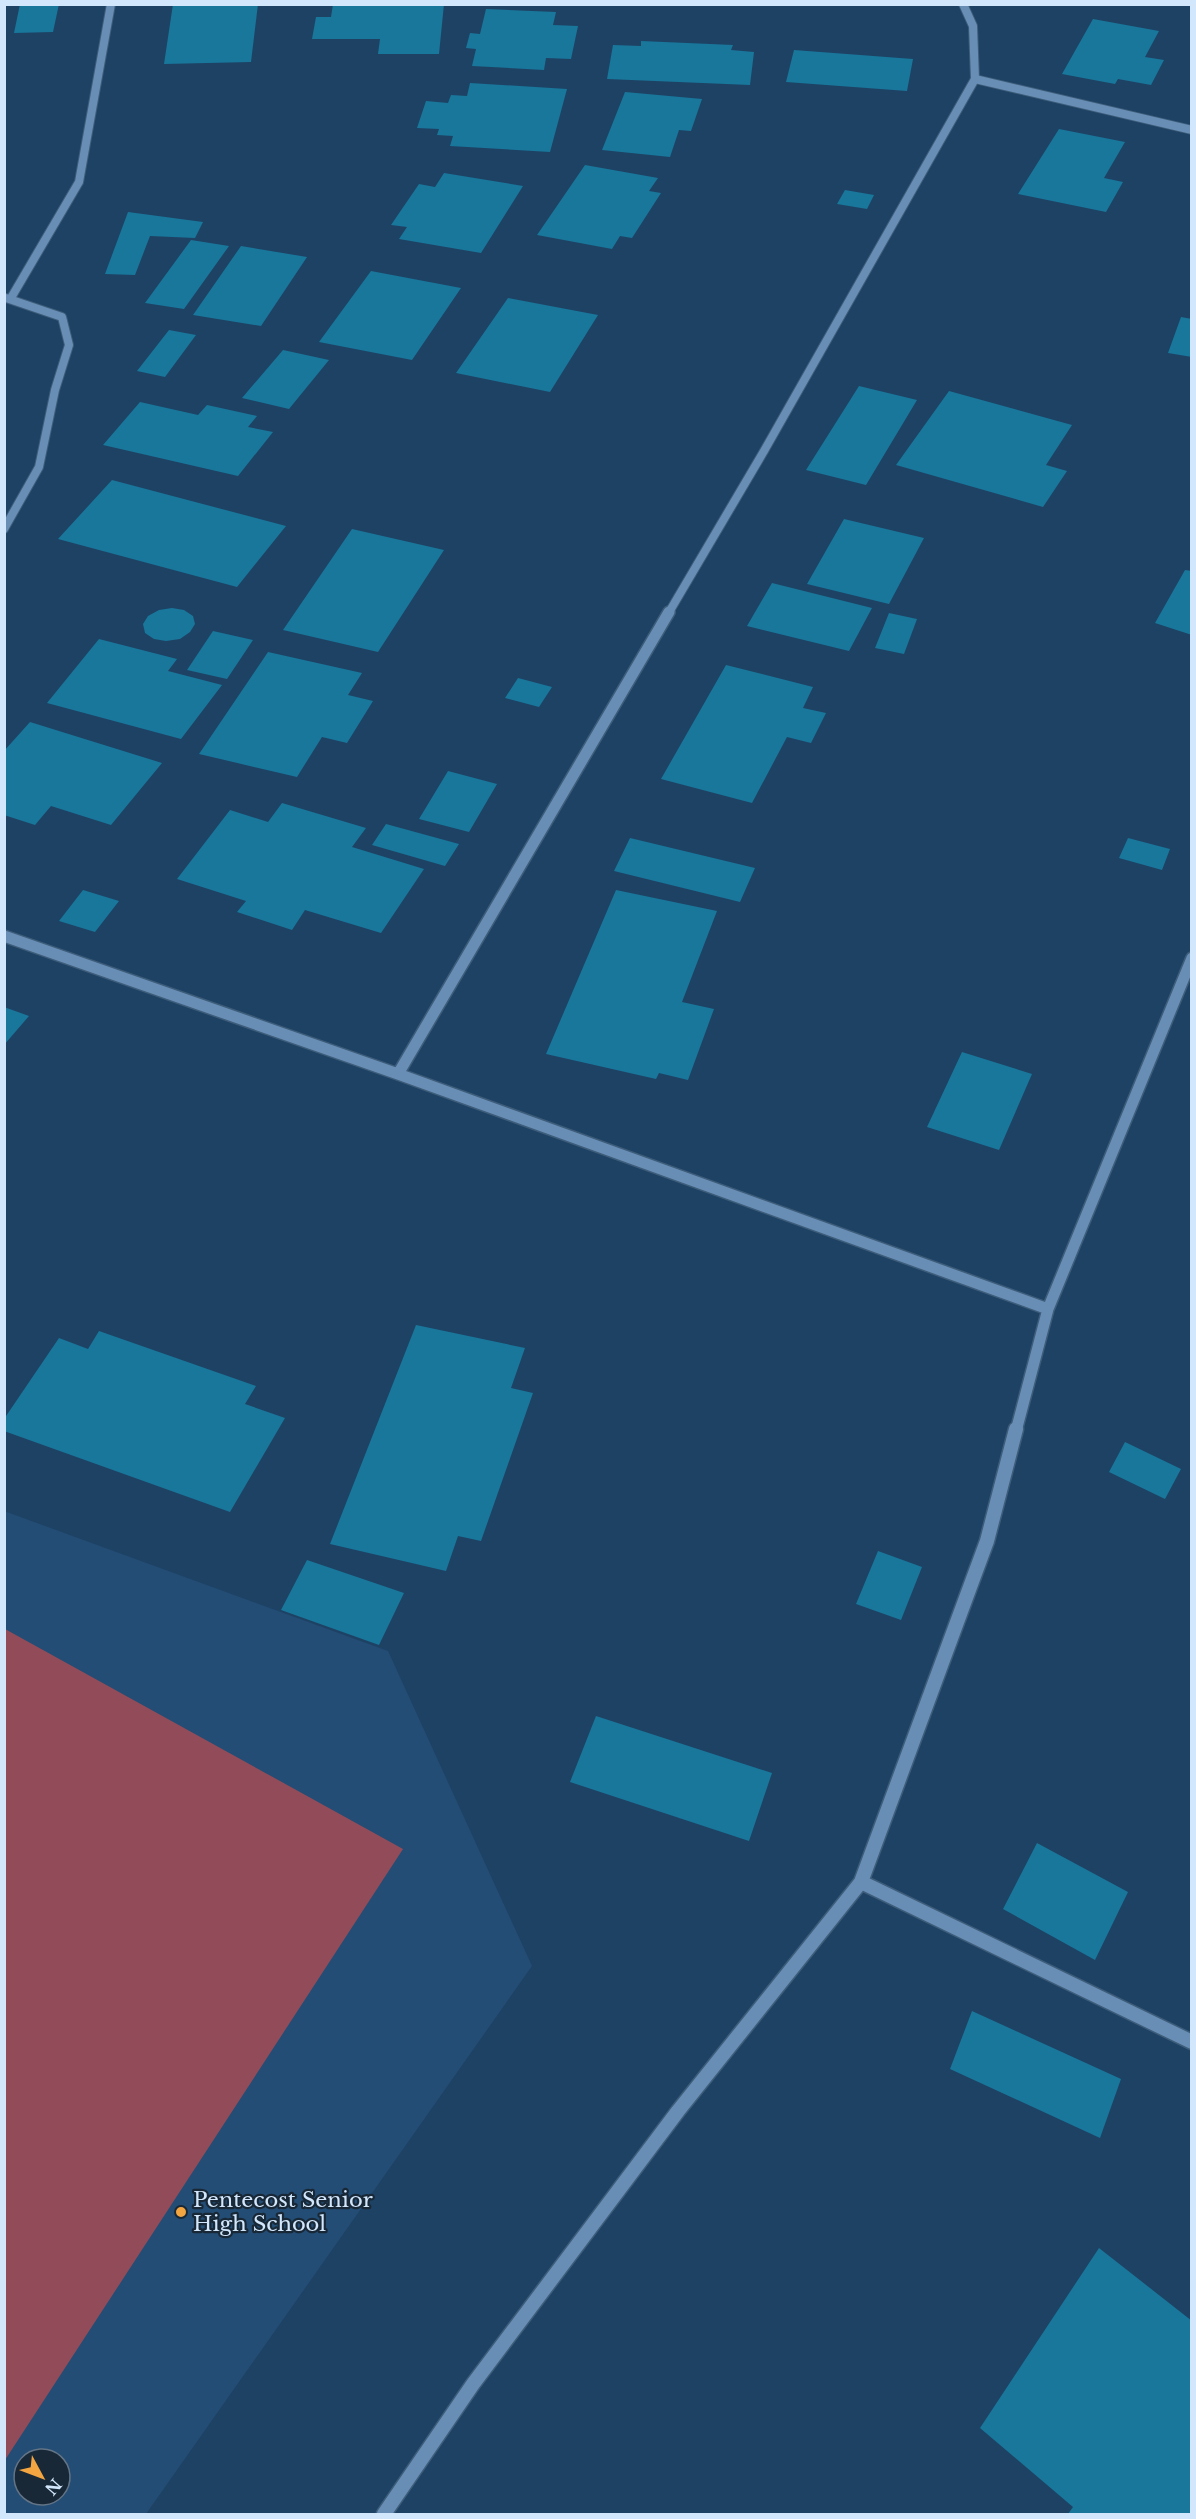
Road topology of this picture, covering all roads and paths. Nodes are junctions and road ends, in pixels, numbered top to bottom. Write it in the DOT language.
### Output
graph roads {
  1 [pos="111,4"];
  2 [pos="963,4"];
  3 [pos="975,79"];
  4 [pos="1191,130"];
  5 [pos="8,298"];
  6 [pos="4,529"];
  7 [pos="4,936"];
  8 [pos="1191,958"];
  9 [pos="398,1074"];
  10 [pos="1048,1309"];
  11 [pos="861,1882"];
  12 [pos="1191,2042"];
  13 [pos="384,2514"];
  1 -- 5 [label="street"];
  2 -- 3 [label="street"];
  3 -- 4 [label="street"];
  3 -- 9 [label="street"];
  5 -- 6 [label="street"];
  7 -- 9 [label="street"];
  8 -- 10 [label="street"];
  9 -- 10 [label="street"];
  10 -- 11 [label="street"];
  11 -- 12 [label="street"];
  11 -- 13 [label="street"];
}
